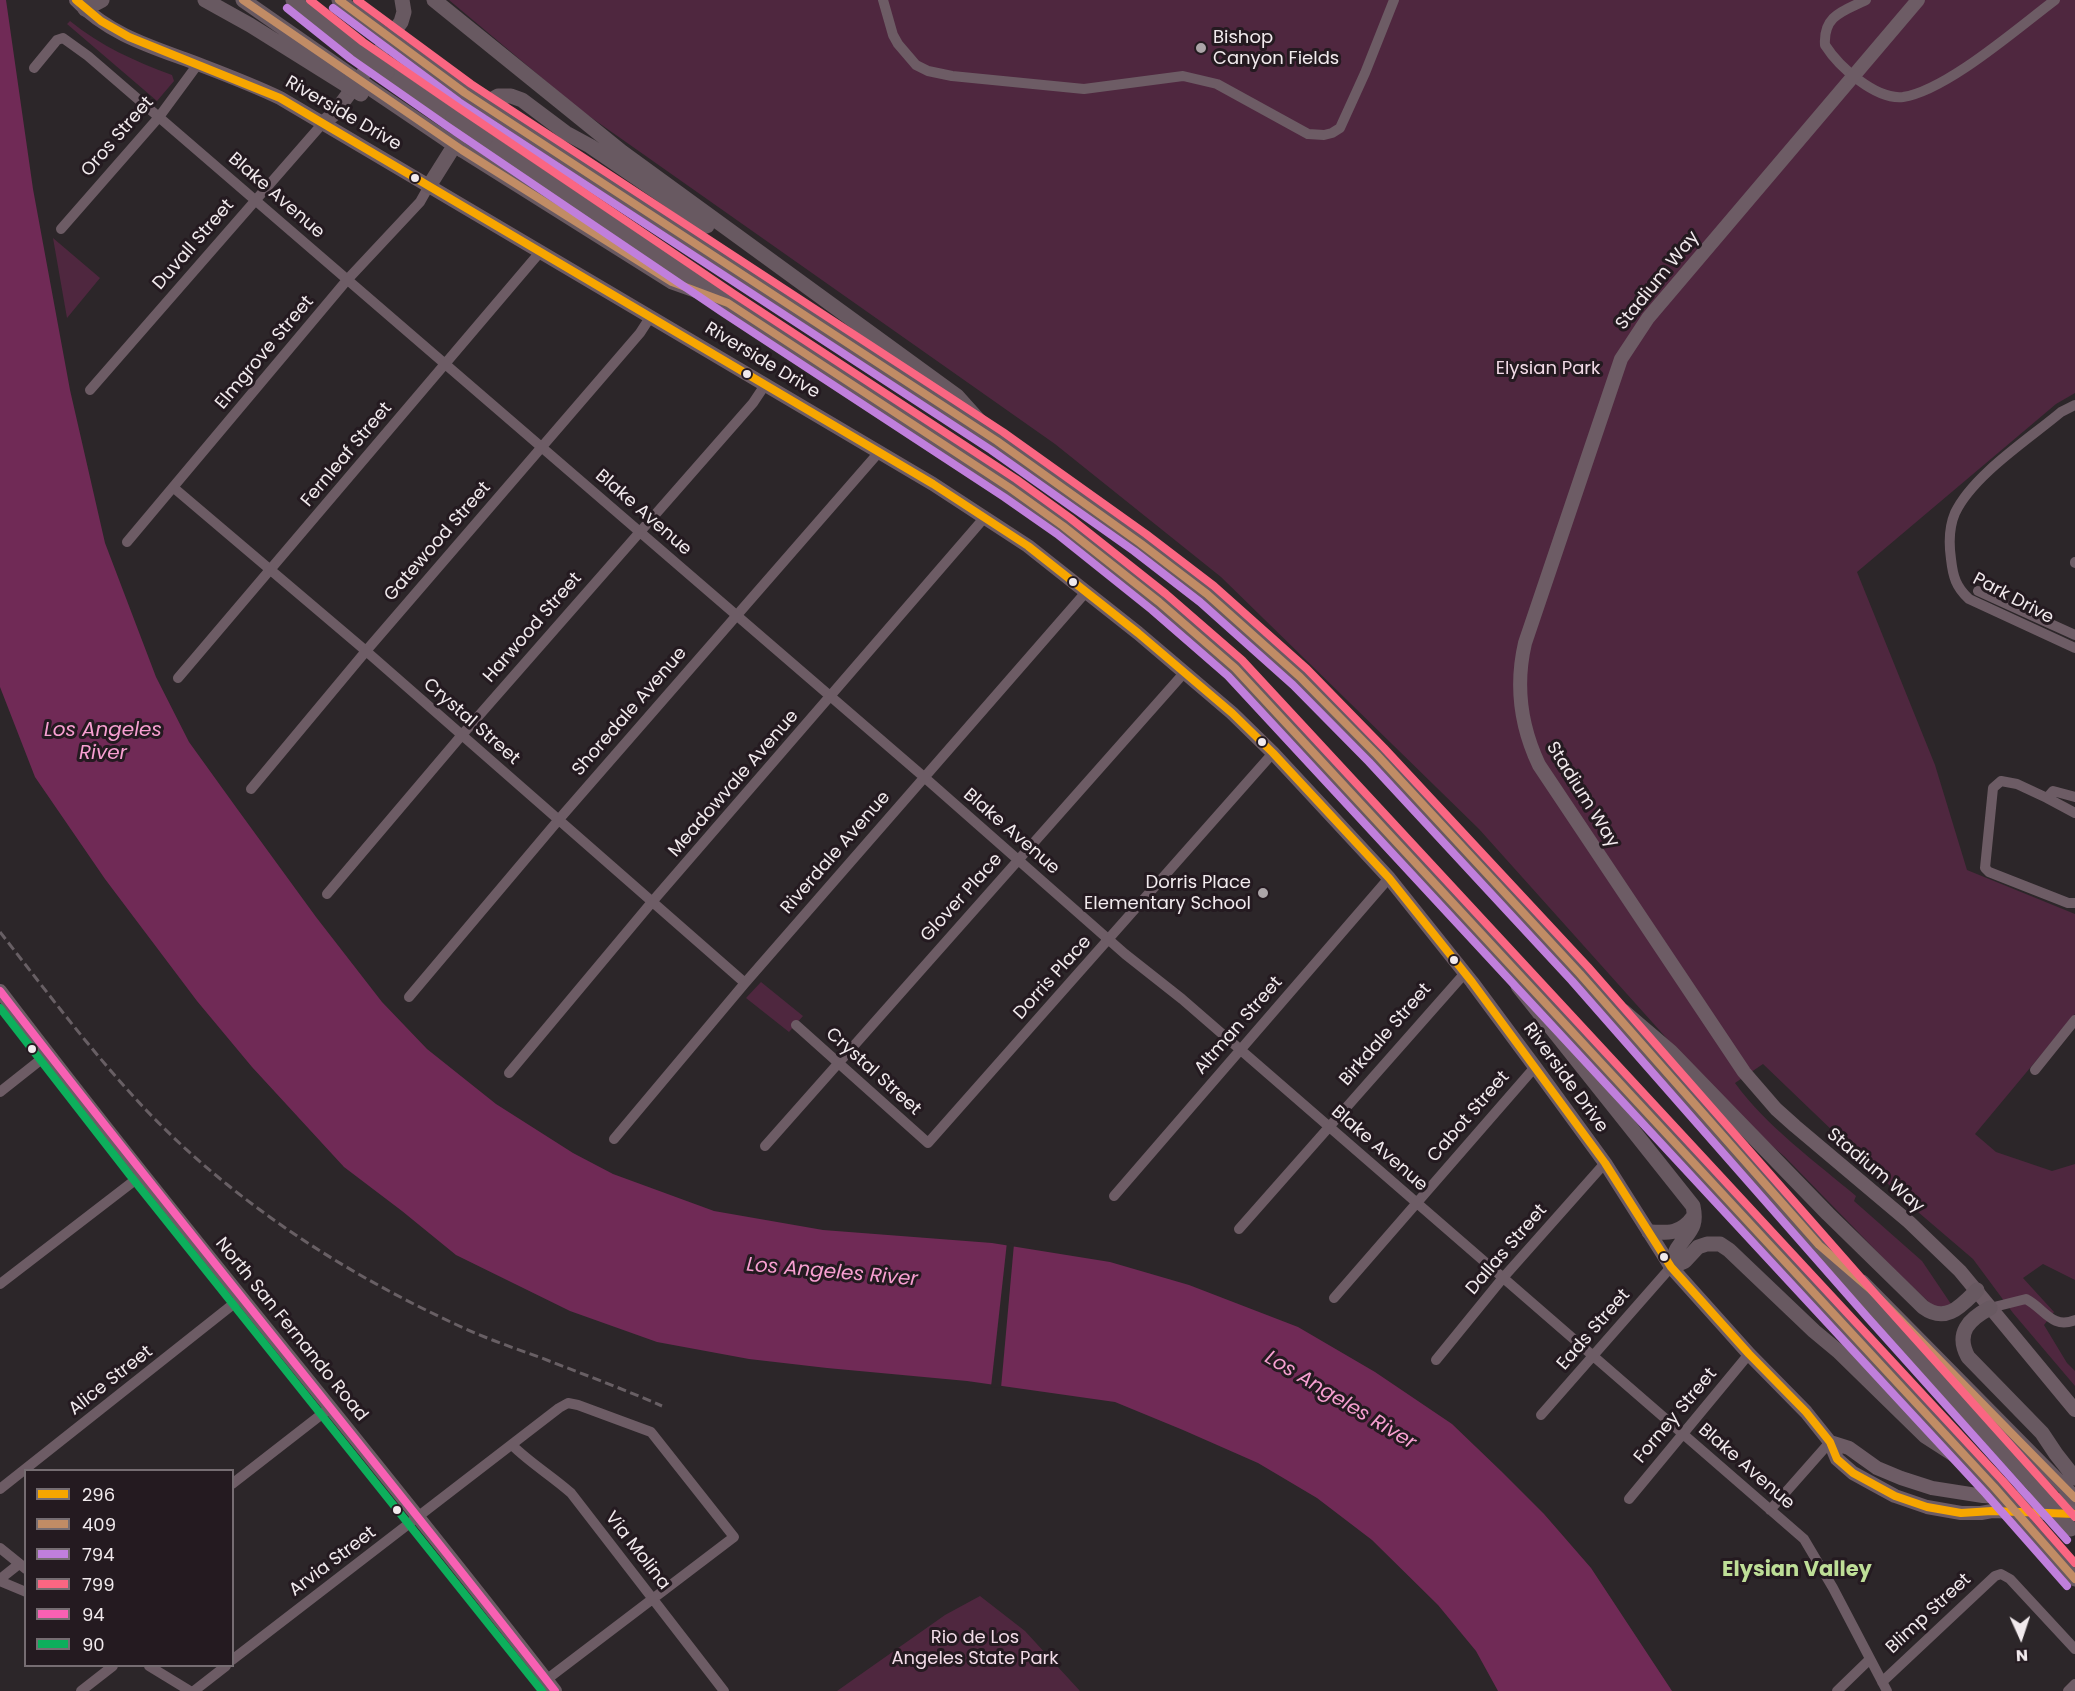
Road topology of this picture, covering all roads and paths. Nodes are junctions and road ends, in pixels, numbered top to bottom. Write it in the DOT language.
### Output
graph roads {
  1 [pos="102,0"];
  2 [pos="205,0"];
  3 [pos="243,0"];
  4 [pos="293,0"];
  5 [pos="339,0"];
  6 [pos="402,0"];
  7 [pos="434,0"];
  8 [pos="883,0"];
  9 [pos="1394,0"];
  10 [pos="1866,0"];
  11 [pos="1918,0"];
  12 [pos="2055,0"];
  13 [pos="83,3"];
  14 [pos="198,64"];
  15 [pos="34,68"];
  16 [pos="1854,76"];
  17 [pos="349,80"];
  18 [pos="159,117"];
  19 [pos="322,123"];
  20 [pos="429,186"];
  21 [pos="256,199"];
  22 [pos="61,229"];
  23 [pos="541,251"];
  24 [pos="771,261"];
  25 [pos="348,280"];
  26 [pos="728,303"];
  27 [pos="651,316"];
  28 [pos="446,364"];
  29 [pos="765,385"];
  30 [pos="90,390"];
  31 [pos="2075,405"];
  32 [pos="997,441"];
  33 [pos="542,447"];
  34 [pos="880,451"];
  35 [pos="174,488"];
  36 [pos="985,517"];
  37 [pos="639,532"];
  38 [pos="127,542"];
  39 [pos="270,571"];
  40 [pos="1978,591"];
  41 [pos="1086,592"];
  42 [pos="735,615"];
  43 [pos="2075,635"];
  44 [pos="2075,648"];
  45 [pos="366,651"];
  46 [pos="1184,673"];
  47 [pos="178,678"];
  48 [pos="831,698"];
  49 [pos="461,736"];
  50 [pos="1273,753"];
  51 [pos="924,777"];
  52 [pos="250,789"];
  53 [pos="2075,797"];
  54 [pos="2048,798"];
  55 [pos="2075,813"];
  56 [pos="558,820"];
  57 [pos="1018,860"];
  58 [pos="1389,879"];
  59 [pos="327,894"];
  60 [pos="652,902"];
  61 [pos="2075,903"];
  62 [pos="1468,918"];
  63 [pos="1108,939"];
  64 [pos="1465,973"];
  65 [pos="1580,974"];
  66 [pos="745,983"];
  67 [pos="1,993"];
  68 [pos="409,997"];
  69 [pos="2075,1020"];
  70 [pos="796,1026"];
  71 [pos="1240,1050"];
  72 [pos="48,1054"];
  73 [pos="838,1063"];
  74 [pos="1535,1067"];
  75 [pos="2035,1070"];
  76 [pos="508,1073"];
  77 [pos="0,1092"];
  78 [pos="1328,1126"];
  79 [pos="614,1139"];
  80 [pos="928,1143"];
  81 [pos="765,1146"];
  82 [pos="1605,1163"];
  83 [pos="142,1174"];
  84 [pos="1114,1196"];
  85 [pos="1415,1203"];
  86 [pos="1695,1215"];
  87 [pos="1239,1229"];
  88 [pos="1649,1232"];
  89 [pos="1819,1245"];
  90 [pos="1671,1267"];
  91 [pos="1502,1279"];
  92 [pos="0,1284"];
  93 [pos="1977,1290"];
  94 [pos="241,1298"];
  95 [pos="1334,1298"];
  96 [pos="1990,1308"];
  97 [pos="2075,1320"];
  98 [pos="1749,1354"];
  99 [pos="1592,1357"];
  100 [pos="1436,1360"];
  101 [pos="331,1407"];
  102 [pos="2075,1410"];
  103 [pos="1540,1415"];
  104 [pos="1682,1434"];
  105 [pos="1830,1442"];
  106 [pos="512,1445"];
  107 [pos="1975,1467"];
  108 [pos="25,1469"];
  109 [pos="24,1470"];
  110 [pos="234,1482"];
  111 [pos="0,1489"];
  112 [pos="2073,1491"];
  113 [pos="1629,1499"];
  114 [pos="1770,1510"];
  115 [pos="419,1517"];
  116 [pos="2074,1525"];
  117 [pos="0,1548"];
  118 [pos="22,1566"];
  119 [pos="2075,1579"];
  120 [pos="0,1580"];
  121 [pos="24,1591"];
  122 [pos="652,1598"];
  123 [pos="2075,1649"];
  124 [pos="234,1658"];
  125 [pos="1870,1659"];
  126 [pos="111,1667"];
  127 [pos="152,1667"];
  128 [pos="223,1667"];
  129 [pos="2075,1684"];
  130 [pos="551,1685"];
  131 [pos="1884,1686"];
  132 [pos="81,1691"];
  133 [pos="192,1691"];
  134 [pos="724,1691"];
  135 [pos="1837,1691"];
  136 [pos="2068,1691"];
  1 -- 13 [label="highway"];
  2 -- 17 [label="highway"];
  3 -- 17 [label="highway"];
  4 -- 26 [label="highway, bridge"];
  5 -- 32 [label="highway, bridge"];
  6 -- 19 [label="highway"];
  7 -- 24 [label="highway"];
  8 -- 9 [label="street"];
  10 -- 16 [label="street"];
  11 -- 16 [label="main road, Stadium Way"];
  12 -- 16 [label="street"];
  13 -- 14 [label="main road, Riverside Drive"];
  14 -- 18 [label="street, Oros Street"];
  14 -- 19 [label="main road, Riverside Drive"];
  15 -- 18 [label="street, Blake Avenue"];
  16 -- 93 [label="main road, Stadium Way"];
  17 -- 26 [label="highway, bridge"];
  18 -- 21 [label="street, Blake Avenue"];
  18 -- 22 [label="street, Oros Street"];
  19 -- 20 [label="main road, Riverside Drive"];
  19 -- 21 [label="street, Duvall Street"];
  20 -- 23 [label="main road, Riverside Drive"];
  20 -- 24 [label="highway"];
  20 -- 25 [label="street, Elmgrove Street"];
  21 -- 25 [label="street, Blake Avenue"];
  21 -- 30 [label="street, Duvall Street"];
  23 -- 27 [label="main road, Riverside Drive"];
  23 -- 28 [label="street, Fernleaf Street"];
  24 -- 32 [label="highway"];
  25 -- 28 [label="street, Blake Avenue"];
  25 -- 35 [label="street, Elmgrove Street"];
  26 -- 62 [label="highway"];
  27 -- 29 [label="main road, Riverside Drive"];
  27 -- 33 [label="street, Gatewood Street"];
  28 -- 33 [label="street, Blake Avenue"];
  28 -- 39 [label="street, Fernleaf Street"];
  29 -- 34 [label="main road, Riverside Drive"];
  29 -- 37 [label="street, Harwood Street"];
  31 -- 44 [label="street, Park Drive"];
  32 -- 65 [label="highway"];
  33 -- 37 [label="street, Blake Avenue"];
  33 -- 45 [label="street, Gatewood Street"];
  34 -- 36 [label="main road, Riverside Drive"];
  34 -- 42 [label="street, Shoredale Avenue"];
  35 -- 38 [label="street, Elmgrove Street"];
  35 -- 39 [label="street, Crystal Street"];
  36 -- 41 [label="main road, Riverside Drive"];
  36 -- 48 [label="street, Meadowvale Avenue"];
  37 -- 42 [label="street, Blake Avenue"];
  37 -- 49 [label="street, Harwood Street"];
  39 -- 45 [label="street, Crystal Street"];
  39 -- 47 [label="street, Fernleaf Street"];
  40 -- 43 [label="street"];
  41 -- 46 [label="main road, Riverside Drive"];
  41 -- 51 [label="street, Riverdale Avenue"];
  42 -- 48 [label="street, Blake Avenue"];
  42 -- 56 [label="street, Shoredale Avenue"];
  45 -- 49 [label="street, Crystal Street"];
  45 -- 52 [label="street, Gatewood Street"];
  46 -- 50 [label="main road, Riverside Drive"];
  46 -- 57 [label="street, Glover Place"];
  48 -- 51 [label="street, Blake Avenue"];
  48 -- 60 [label="street, Meadowvale Avenue"];
  49 -- 56 [label="street, Crystal Street"];
  49 -- 59 [label="street, Harwood Street"];
  50 -- 58 [label="main road, Riverside Drive"];
  50 -- 63 [label="street, Dorris Place"];
  51 -- 57 [label="street, Blake Avenue"];
  51 -- 66 [label="street, Riverdale Avenue"];
  53 -- 54 [label="street"];
  54 -- 55 [label="street"];
  54 -- 61 [label="street"];
  56 -- 60 [label="street, Crystal Street"];
  56 -- 68 [label="street, Shoredale Avenue"];
  57 -- 63 [label="street, Blake Avenue"];
  57 -- 73 [label="street, Glover Place"];
  58 -- 64 [label="main road, Riverside Drive"];
  58 -- 71 [label="street, Altman Street"];
  60 -- 66 [label="street, Crystal Street"];
  60 -- 76 [label="street, Meadowvale Avenue"];
  62 -- 86 [label="highway"];
  62 -- 107 [label="highway"];
  63 -- 71 [label="street, Blake Avenue"];
  63 -- 80 [label="street, Dorris Place"];
  64 -- 74 [label="main road, Riverside Drive"];
  64 -- 78 [label="street, Birkdale Street"];
  65 -- 89 [label="highway"];
  65 -- 93 [label="highway"];
  66 -- 79 [label="street, Riverdale Avenue"];
  67 -- 72 [label="main road, North San Fernando Road"];
  69 -- 75 [label="street"];
  70 -- 73 [label="street, Crystal Street"];
  71 -- 78 [label="street, Blake Avenue"];
  71 -- 84 [label="street, Altman Street"];
  72 -- 77 [label="street"];
  72 -- 83 [label="main road, North San Fernando Road"];
  73 -- 80 [label="street, Crystal Street"];
  73 -- 81 [label="street, Glover Place"];
  74 -- 82 [label="main road, Riverside Drive"];
  74 -- 85 [label="street, Cabot Street"];
  78 -- 85 [label="street, Blake Avenue"];
  78 -- 87 [label="street, Birkdale Street"];
  82 -- 88 [label="main road, Riverside Drive"];
  82 -- 91 [label="street, Dallas Street"];
  83 -- 92 [label="street"];
  83 -- 94 [label="main road, North San Fernando Road"];
  85 -- 91 [label="street, Blake Avenue"];
  85 -- 95 [label="street, Cabot Street"];
  86 -- 88 [label="highway"];
  86 -- 90 [label="highway"];
  88 -- 90 [label="main road, Riverside Drive"];
  89 -- 112 [label="highway"];
  89 -- 116 [label="highway, bridge"];
  90 -- 98 [label="main road, Riverside Drive"];
  90 -- 99 [label="street, Eads Street"];
  90 -- 107 [label="highway"];
  91 -- 99 [label="street, Blake Avenue"];
  91 -- 100 [label="street, Dallas Street"];
  93 -- 96 [label="main road, Stadium Way"];
  94 -- 101 [label="main road, North San Fernando Road"];
  94 -- 108 [label="street, Alice Street"];
  96 -- 97 [label="street"];
  96 -- 102 [label="main road, Stadium Way"];
  96 -- 112 [label="highway"];
  98 -- 104 [label="street, Forney Street"];
  98 -- 105 [label="main road, Riverside Drive"];
  99 -- 103 [label="street, Eads Street"];
  99 -- 104 [label="street, Blake Avenue"];
  101 -- 110 [label="street"];
  101 -- 115 [label="main road, North San Fernando Road"];
  104 -- 113 [label="street, Forney Street"];
  104 -- 114 [label="street, Blake Avenue"];
  105 -- 112 [label="main road, Riverside Drive"];
  105 -- 114 [label="street"];
  105 -- 116 [label="main road, Riverside Drive"];
  106 -- 115 [label="street, Arvia Street"];
  106 -- 122 [label="street, Via Molina"];
  106 -- 122 [label="street, Arvia Street"];
  107 -- 119 [label="highway, bridge"];
  109 -- 111 [label="street, Alice Street"];
  114 -- 125 [label="street, Blake Avenue"];
  115 -- 124 [label="street, Arvia Street"];
  115 -- 130 [label="main road, North San Fernando Road"];
  117 -- 118 [label="street"];
  118 -- 120 [label="street"];
  120 -- 121 [label="street"];
  122 -- 130 [label="street"];
  122 -- 134 [label="street, Via Molina"];
  123 -- 131 [label="street, Blimp Street"];
  125 -- 131 [label="street, Blake Avenue"];
  125 -- 135 [label="street"];
  126 -- 132 [label="street"];
  127 -- 133 [label="street"];
  128 -- 133 [label="street"];
  129 -- 136 [label="street"];
}
